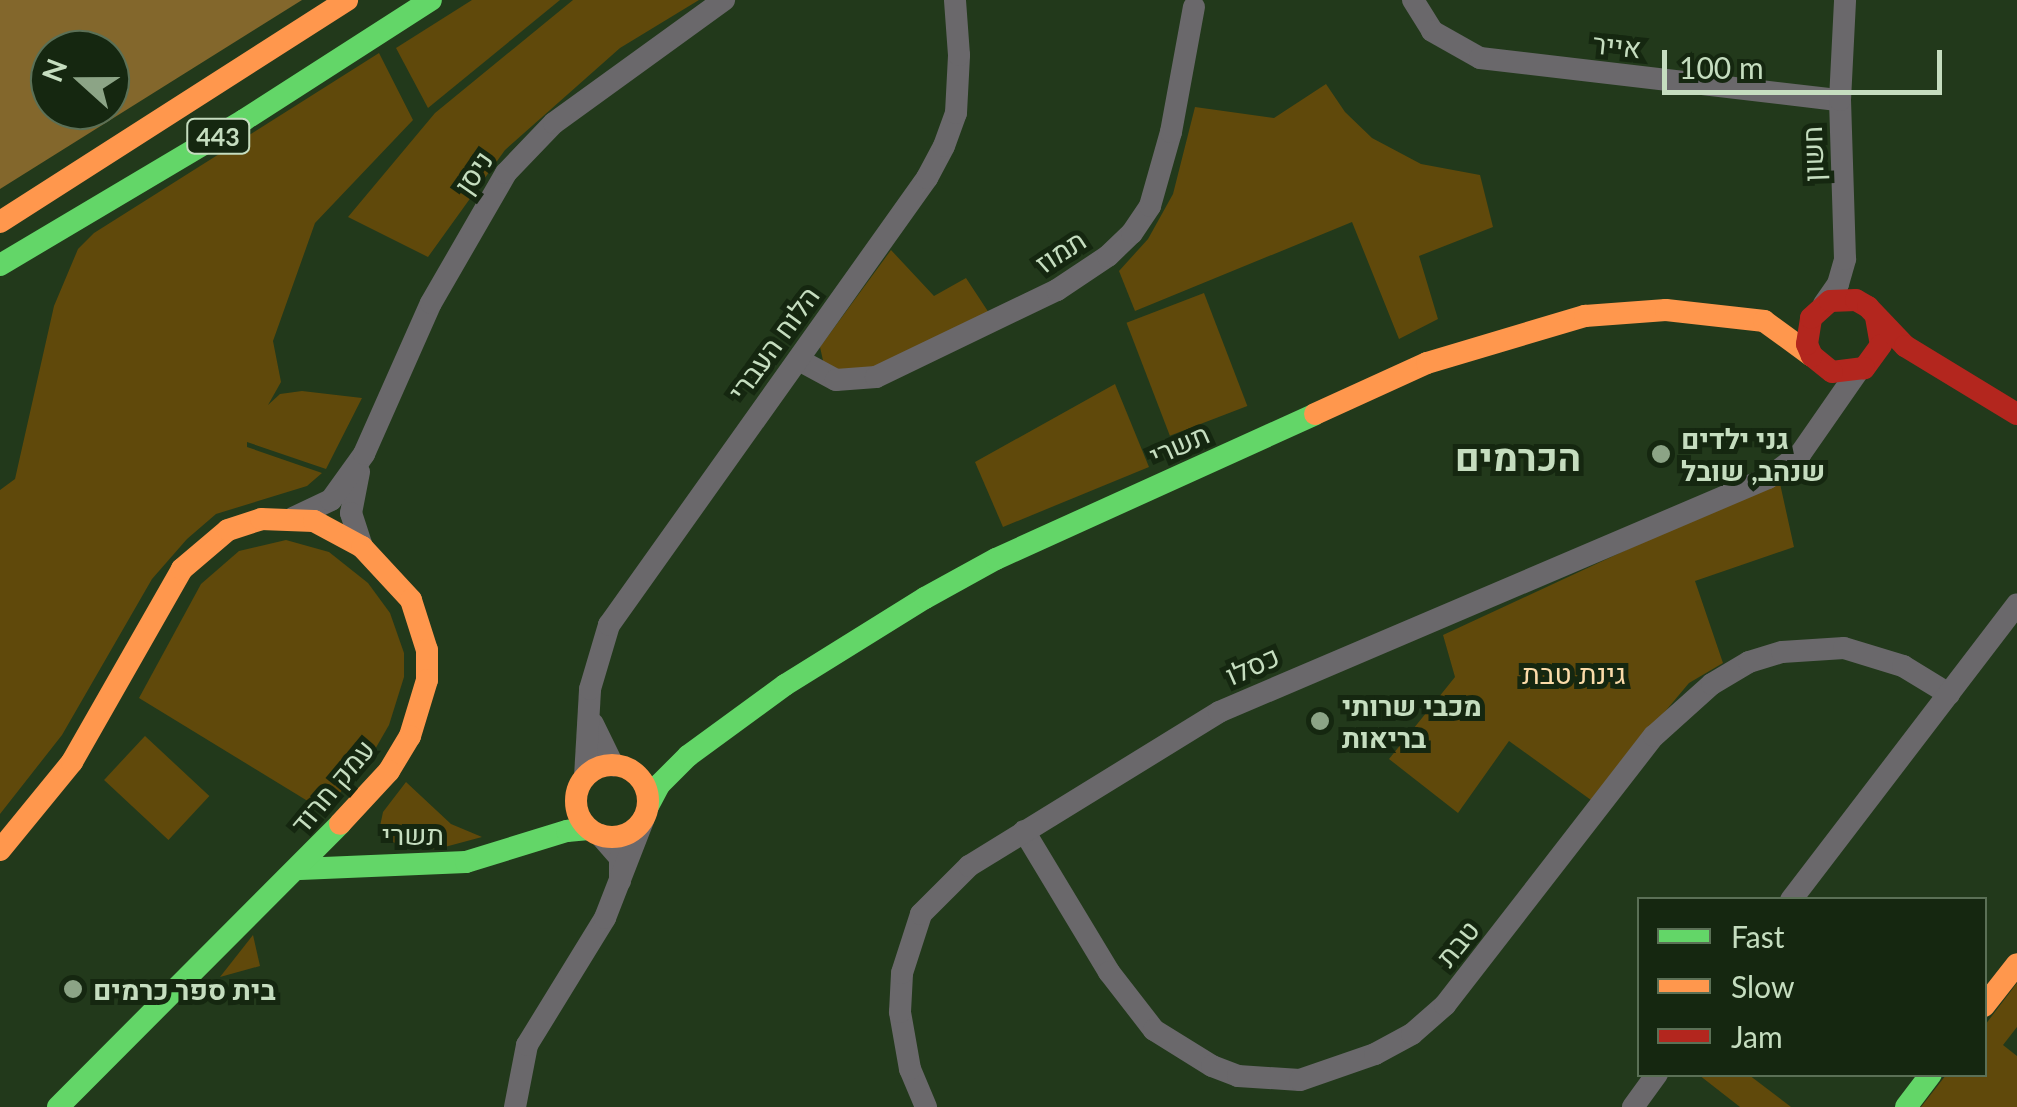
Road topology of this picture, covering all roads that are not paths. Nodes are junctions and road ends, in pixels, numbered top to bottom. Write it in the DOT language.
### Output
graph roads {
  1 [pos="347,0"];
  2 [pos="432,0"];
  3 [pos="724,0"];
  4 [pos="955,0"];
  5 [pos="1413,0"];
  6 [pos="1846,0"];
  7 [pos="1194,6"];
  8 [pos="1840,100"];
  9 [pos="0,222"];
  10 [pos="1845,247"];
  11 [pos="0,265"];
  12 [pos="1822,306"];
  13 [pos="1874,314"];
  14 [pos="1740,316"];
  15 [pos="799,360"];
  16 [pos="1816,361"];
  17 [pos="1937,366"];
  18 [pos="1863,368"];
  19 [pos="2017,414"];
  20 [pos="1815,435"];
  21 [pos="364,454"];
  22 [pos="293,518"];
  23 [pos="362,547"];
  24 [pos="2017,604"];
  25 [pos="1948,694"];
  26 [pos="590,706"];
  27 [pos="688,756"];
  28 [pos="620,766"];
  29 [pos="582,782"];
  30 [pos="362,805"];
  31 [pos="646,812"];
  32 [pos="594,832"];
  33 [pos="1024,832"];
  34 [pos="524,845"];
  35 [pos="0,850"];
  36 [pos="397,864"];
  37 [pos="300,869"];
  38 [pos="618,890"];
  39 [pos="1793,897"];
  40 [pos="2017,964"];
  41 [pos="1987,1002"];
  42 [pos="1655,1077"];
  43 [pos="1929,1077"];
  44 [pos="58,1107"];
  45 [pos="515,1107"];
  46 [pos="926,1107"];
  47 [pos="1632,1107"];
  48 [pos="1906,1107"];
  1 -- 9 [label="main road, 443"];
  2 -- 11 [label="main road, 443"];
  3 -- 21 [label="street, ניסן"];
  4 -- 15 [label="street, הלוח העברי"];
  5 -- 8 [label="street, אייר"];
  6 -- 8 [label="street, חשון"];
  7 -- 15 [label="street, תמוז"];
  8 -- 10 [label="street, חשון"];
  10 -- 12 [label="street, חשון"];
  10 -- 13 [label="street, חשון"];
  12 -- 13 [label="main road"];
  12 -- 14 [label="main road, תשרי"];
  12 -- 16 [label="main road"];
  13 -- 17 [label="main road"];
  13 -- 18 [label="main road"];
  14 -- 16 [label="main road, תשרי"];
  14 -- 27 [label="main road, תשרי"];
  15 -- 26 [label="street, הלוח העברי"];
  16 -- 18 [label="main road"];
  16 -- 20 [label="street"];
  17 -- 18 [label="main road"];
  17 -- 19 [label="main road"];
  18 -- 20 [label="street, כסלו"];
  20 -- 33 [label="street, כסלו"];
  21 -- 22 [label="street, ניסן"];
  21 -- 23 [label="street, ניסן"];
  22 -- 23 [label="main road, עמק חרוד"];
  22 -- 35 [label="main road, עמק חרוד"];
  23 -- 30 [label="main road, עמק חרוד"];
  24 -- 25 [label="street"];
  25 -- 33 [label="street, טבת"];
  25 -- 39 [label="street"];
  26 -- 28 [label="street, הלוח העברי"];
  26 -- 29 [label="street, הלוח העברי"];
  27 -- 28 [label="main road, תשרי"];
  27 -- 31 [label="main road, תשרי"];
  28 -- 29 [label="main road"];
  28 -- 31 [label="main road"];
  29 -- 32 [label="main road"];
  29 -- 34 [label="main road, תשרי"];
  30 -- 36 [label="main road"];
  30 -- 37 [label="main road, עמק חרוד"];
  31 -- 32 [label="main road"];
  31 -- 38 [label="street"];
  32 -- 34 [label="main road, תשרי"];
  32 -- 38 [label="street"];
  33 -- 46 [label="street, כסלו"];
  34 -- 36 [label="main road, תשרי"];
  36 -- 37 [label="main road, תשרי"];
  37 -- 44 [label="main road, עמק חרוד"];
  38 -- 45 [label="street"];
  40 -- 41 [label="main road"];
  42 -- 47 [label="street"];
  43 -- 48 [label="main road"];
}
